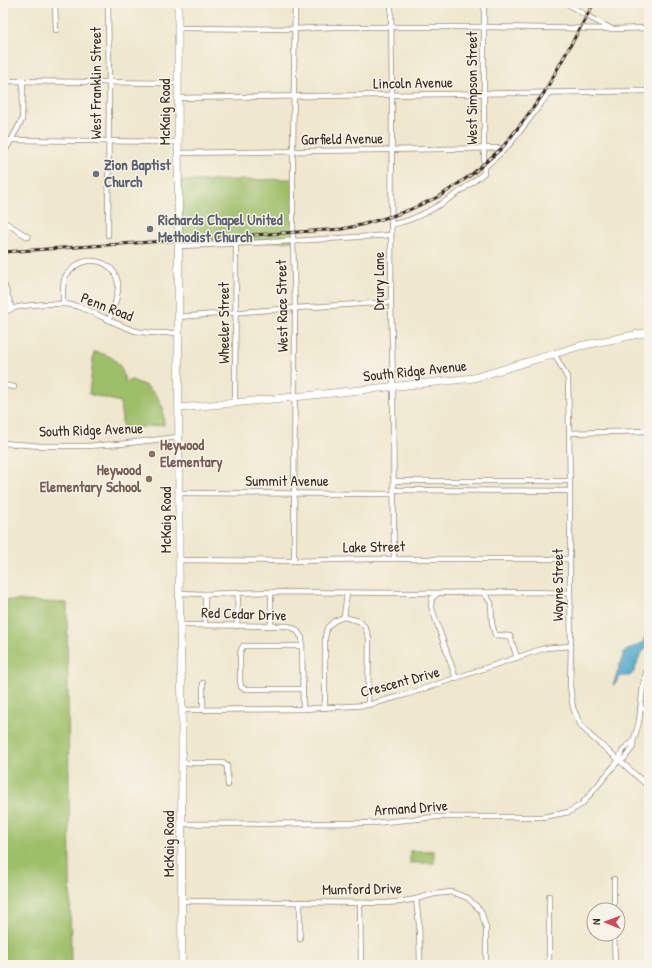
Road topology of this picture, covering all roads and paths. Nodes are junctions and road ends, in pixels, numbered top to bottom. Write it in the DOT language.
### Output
graph roads {
  1 [pos="55,3"];
  2 [pos="108,3"];
  3 [pos="178,3"];
  4 [pos="295,3"];
  5 [pos="391,3"];
  6 [pos="484,3"];
  7 [pos="566,3"];
  8 [pos="391,27"];
  9 [pos="484,27"];
  10 [pos="178,28"];
  11 [pos="294,28"];
  12 [pos="649,28"];
  13 [pos="612,29"];
  14 [pos="56,30"];
  15 [pos="3,82"];
  16 [pos="23,82"];
  17 [pos="109,82"];
  18 [pos="178,83"];
  19 [pos="649,91"];
  20 [pos="549,93"];
  21 [pos="484,94"];
  22 [pos="293,96"];
  23 [pos="392,96"];
  24 [pos="178,98"];
  25 [pos="11,140"];
  26 [pos="108,142"];
  27 [pos="178,142"];
  28 [pos="484,147"];
  29 [pos="506,148"];
  30 [pos="391,150"];
  31 [pos="293,151"];
  32 [pos="178,153"];
  33 [pos="3,155"];
  34 [pos="484,168"];
  35 [pos="3,221"];
  36 [pos="391,225"];
  37 [pos="108,235"];
  38 [pos="391,236"];
  39 [pos="28,237"];
  40 [pos="293,241"];
  41 [pos="236,243"];
  42 [pos="179,246"];
  43 [pos="3,281"];
  44 [pos="391,302"];
  45 [pos="63,304"];
  46 [pos="295,308"];
  47 [pos="12,309"];
  48 [pos="236,312"];
  49 [pos="3,313"];
  50 [pos="178,317"];
  51 [pos="108,320"];
  52 [pos="649,332"];
  53 [pos="179,333"];
  54 [pos="554,353"];
  55 [pos="3,385"];
  56 [pos="14,387"];
  57 [pos="393,387"];
  58 [pos="294,397"];
  59 [pos="235,402"];
  60 [pos="180,408"];
  61 [pos="649,431"];
  62 [pos="569,433"];
  63 [pos="179,438"];
  64 [pos="3,443"];
  65 [pos="394,481"];
  66 [pos="570,481"];
  67 [pos="570,491"];
  68 [pos="394,492"];
  69 [pos="180,493"];
  70 [pos="295,494"];
  71 [pos="394,559"];
  72 [pos="570,559"];
  73 [pos="179,560"];
  74 [pos="294,561"];
  75 [pos="238,592"];
  76 [pos="271,592"];
  77 [pos="483,592"];
  78 [pos="180,593"];
  79 [pos="346,593"];
  80 [pos="438,593"];
  81 [pos="570,593"];
  82 [pos="205,594"];
  83 [pos="344,617"];
  84 [pos="180,625"];
  85 [pos="205,625"];
  86 [pos="237,626"];
  87 [pos="271,626"];
  88 [pos="302,646"];
  89 [pos="571,646"];
  90 [pos="517,658"];
  91 [pos="649,667"];
  92 [pos="456,679"];
  93 [pos="203,683"];
  94 [pos="303,689"];
  95 [pos="368,705"];
  96 [pos="325,708"];
  97 [pos="640,708"];
  98 [pos="303,709"];
  99 [pos="182,710"];
  100 [pos="203,710"];
  101 [pos="649,710"];
  102 [pos="620,760"];
  103 [pos="181,763"];
  104 [pos="228,784"];
  105 [pos="649,787"];
  106 [pos="182,824"];
  107 [pos="614,879"];
  108 [pos="549,896"];
  109 [pos="416,899"];
  110 [pos="182,901"];
  111 [pos="300,902"];
  112 [pos="614,902"];
  113 [pos="360,903"];
  114 [pos="300,939"];
  115 [pos="614,942"];
  116 [pos="182,965"];
  117 [pos="361,965"];
  118 [pos="420,965"];
  119 [pos="486,965"];
  120 [pos="549,965"];
  121 [pos="615,965"];
  1 -- 14 [label="street"];
  2 -- 17 [label="street, West Franklin Street"];
  3 -- 10 [label="street, McKaig Road"];
  4 -- 11 [label="street, West Race Street"];
  5 -- 8 [label="street, Drury Lane"];
  6 -- 9 [label="street, West Simpson Street"];
  7 -- 13 [label="street"];
  8 -- 9 [label="street"];
  8 -- 11 [label="street"];
  8 -- 23 [label="street, Drury Lane"];
  9 -- 13 [label="street"];
  9 -- 21 [label="street, West Simpson Street"];
  10 -- 11 [label="street"];
  10 -- 18 [label="street, McKaig Road"];
  11 -- 22 [label="street, West Race Street"];
  12 -- 13 [label="street"];
  15 -- 16 [label="street"];
  16 -- 17 [label="street"];
  16 -- 25 [label="street"];
  17 -- 18 [label="street"];
  17 -- 26 [label="street, West Franklin Street"];
  18 -- 24 [label="street, McKaig Road"];
  19 -- 20 [label="street, Lincoln Avenue"];
  20 -- 21 [label="street, Lincoln Avenue"];
  20 -- 29 [label="street"];
  21 -- 23 [label="street, Lincoln Avenue"];
  21 -- 28 [label="street, West Simpson Street"];
  22 -- 23 [label="street, Lincoln Avenue"];
  22 -- 24 [label="street, Lincoln Avenue"];
  22 -- 31 [label="street, West Race Street"];
  23 -- 30 [label="street, Drury Lane"];
  24 -- 27 [label="street, McKaig Road"];
  25 -- 26 [label="street"];
  25 -- 33 [label="street"];
  26 -- 27 [label="street"];
  26 -- 37 [label="street, West Franklin Street"];
  27 -- 32 [label="street, McKaig Road"];
  28 -- 29 [label="street, Garfield Avenue"];
  28 -- 30 [label="street, Garfield Avenue"];
  28 -- 34 [label="street, West Simpson Street"];
  29 -- 34 [label="street"];
  30 -- 31 [label="street, Garfield Avenue"];
  30 -- 36 [label="street, Drury Lane"];
  31 -- 32 [label="street, Garfield Avenue"];
  31 -- 40 [label="street, West Race Street"];
  32 -- 42 [label="street, McKaig Road"];
  34 -- 36 [label="street, West Simpson Street"];
  35 -- 39 [label="street"];
  36 -- 38 [label="street, Drury Lane"];
  38 -- 40 [label="street"];
  38 -- 44 [label="street, Drury Lane"];
  40 -- 41 [label="street"];
  40 -- 46 [label="street, West Race Street"];
  41 -- 42 [label="street"];
  41 -- 48 [label="street, Wheeler Street"];
  42 -- 50 [label="street, McKaig Road"];
  43 -- 47 [label="street"];
  44 -- 46 [label="street"];
  44 -- 57 [label="street, Drury Lane"];
  45 -- 47 [label="street, Penn Road"];
  45 -- 51 [label="street, Penn Road"];
  45 -- 51 [label="street"];
  46 -- 48 [label="street"];
  46 -- 58 [label="street, West Race Street"];
  47 -- 49 [label="street, Penn Road"];
  48 -- 50 [label="street"];
  48 -- 59 [label="street, Wheeler Street"];
  50 -- 53 [label="street, McKaig Road"];
  51 -- 53 [label="street, Penn Road"];
  52 -- 54 [label="street, South Ridge Avenue"];
  53 -- 60 [label="street, McKaig Road"];
  54 -- 57 [label="street, South Ridge Avenue"];
  54 -- 62 [label="street, Wayne Street"];
  55 -- 56 [label="street"];
  57 -- 58 [label="street, South Ridge Avenue"];
  57 -- 65 [label="street, Drury Lane"];
  58 -- 59 [label="street, South Ridge Avenue"];
  58 -- 70 [label="street, West Race Street"];
  59 -- 60 [label="street, South Ridge Avenue"];
  60 -- 63 [label="street, McKaig Road"];
  61 -- 62 [label="street"];
  62 -- 66 [label="street, Wayne Street"];
  63 -- 64 [label="street, South Ridge Avenue"];
  63 -- 69 [label="street, McKaig Road"];
  65 -- 66 [label="street"];
  65 -- 68 [label="street, Drury Lane"];
  66 -- 67 [label="street, Wayne Street"];
  67 -- 68 [label="street, Summit Avenue"];
  67 -- 72 [label="street, Wayne Street"];
  68 -- 70 [label="street, Summit Avenue"];
  68 -- 71 [label="street, Drury Lane"];
  69 -- 70 [label="street, Summit Avenue"];
  69 -- 73 [label="street, McKaig Road"];
  70 -- 74 [label="street, West Race Street"];
  71 -- 72 [label="street, Lake Street"];
  71 -- 74 [label="street, Lake Street"];
  72 -- 81 [label="street, Wayne Street"];
  73 -- 74 [label="street, Lake Street"];
  73 -- 78 [label="street, McKaig Road"];
  75 -- 76 [label="street"];
  75 -- 82 [label="street"];
  75 -- 86 [label="street"];
  76 -- 79 [label="street"];
  76 -- 87 [label="street"];
  77 -- 80 [label="street"];
  77 -- 81 [label="street"];
  77 -- 90 [label="street"];
  78 -- 82 [label="street"];
  78 -- 84 [label="street, McKaig Road"];
  79 -- 80 [label="street"];
  79 -- 83 [label="street"];
  80 -- 92 [label="street"];
  81 -- 89 [label="street, Wayne Street"];
  82 -- 85 [label="street"];
  83 -- 95 [label="street"];
  83 -- 96 [label="street"];
  84 -- 85 [label="street, Red Cedar Drive"];
  84 -- 99 [label="street, McKaig Road"];
  85 -- 86 [label="street, Red Cedar Drive"];
  86 -- 87 [label="street, Red Cedar Drive"];
  87 -- 88 [label="street, Red Cedar Drive"];
  88 -- 94 [label="street, Red Cedar Drive"];
  88 -- 94 [label="street"];
  89 -- 90 [label="street, Crescent Drive"];
  89 -- 102 [label="street, Wayne Street"];
  90 -- 92 [label="street, Crescent Drive"];
  91 -- 97 [label="street, Armand Drive"];
  92 -- 95 [label="street, Crescent Drive"];
  93 -- 100 [label="street"];
  94 -- 98 [label="street, Red Cedar Drive"];
  95 -- 96 [label="street, Crescent Drive"];
  96 -- 98 [label="street, Crescent Drive"];
  97 -- 101 [label="street"];
  97 -- 102 [label="street, Armand Drive"];
  98 -- 100 [label="street, Crescent Drive"];
  99 -- 100 [label="street, Crescent Drive"];
  99 -- 103 [label="street, McKaig Road"];
  102 -- 105 [label="street, Wayne Street"];
  102 -- 106 [label="street, Armand Drive"];
  103 -- 104 [label="street"];
  103 -- 106 [label="street, McKaig Road"];
  106 -- 110 [label="street, McKaig Road"];
  107 -- 112 [label="street"];
  108 -- 120 [label="street"];
  109 -- 113 [label="street, Mumford Drive"];
  109 -- 118 [label="street"];
  109 -- 119 [label="street, Mumford Drive"];
  110 -- 111 [label="street, Mumford Drive"];
  110 -- 116 [label="street, McKaig Road"];
  111 -- 113 [label="street, Mumford Drive"];
  111 -- 114 [label="street"];
  113 -- 117 [label="street"];
  115 -- 121 [label="street"];
}
